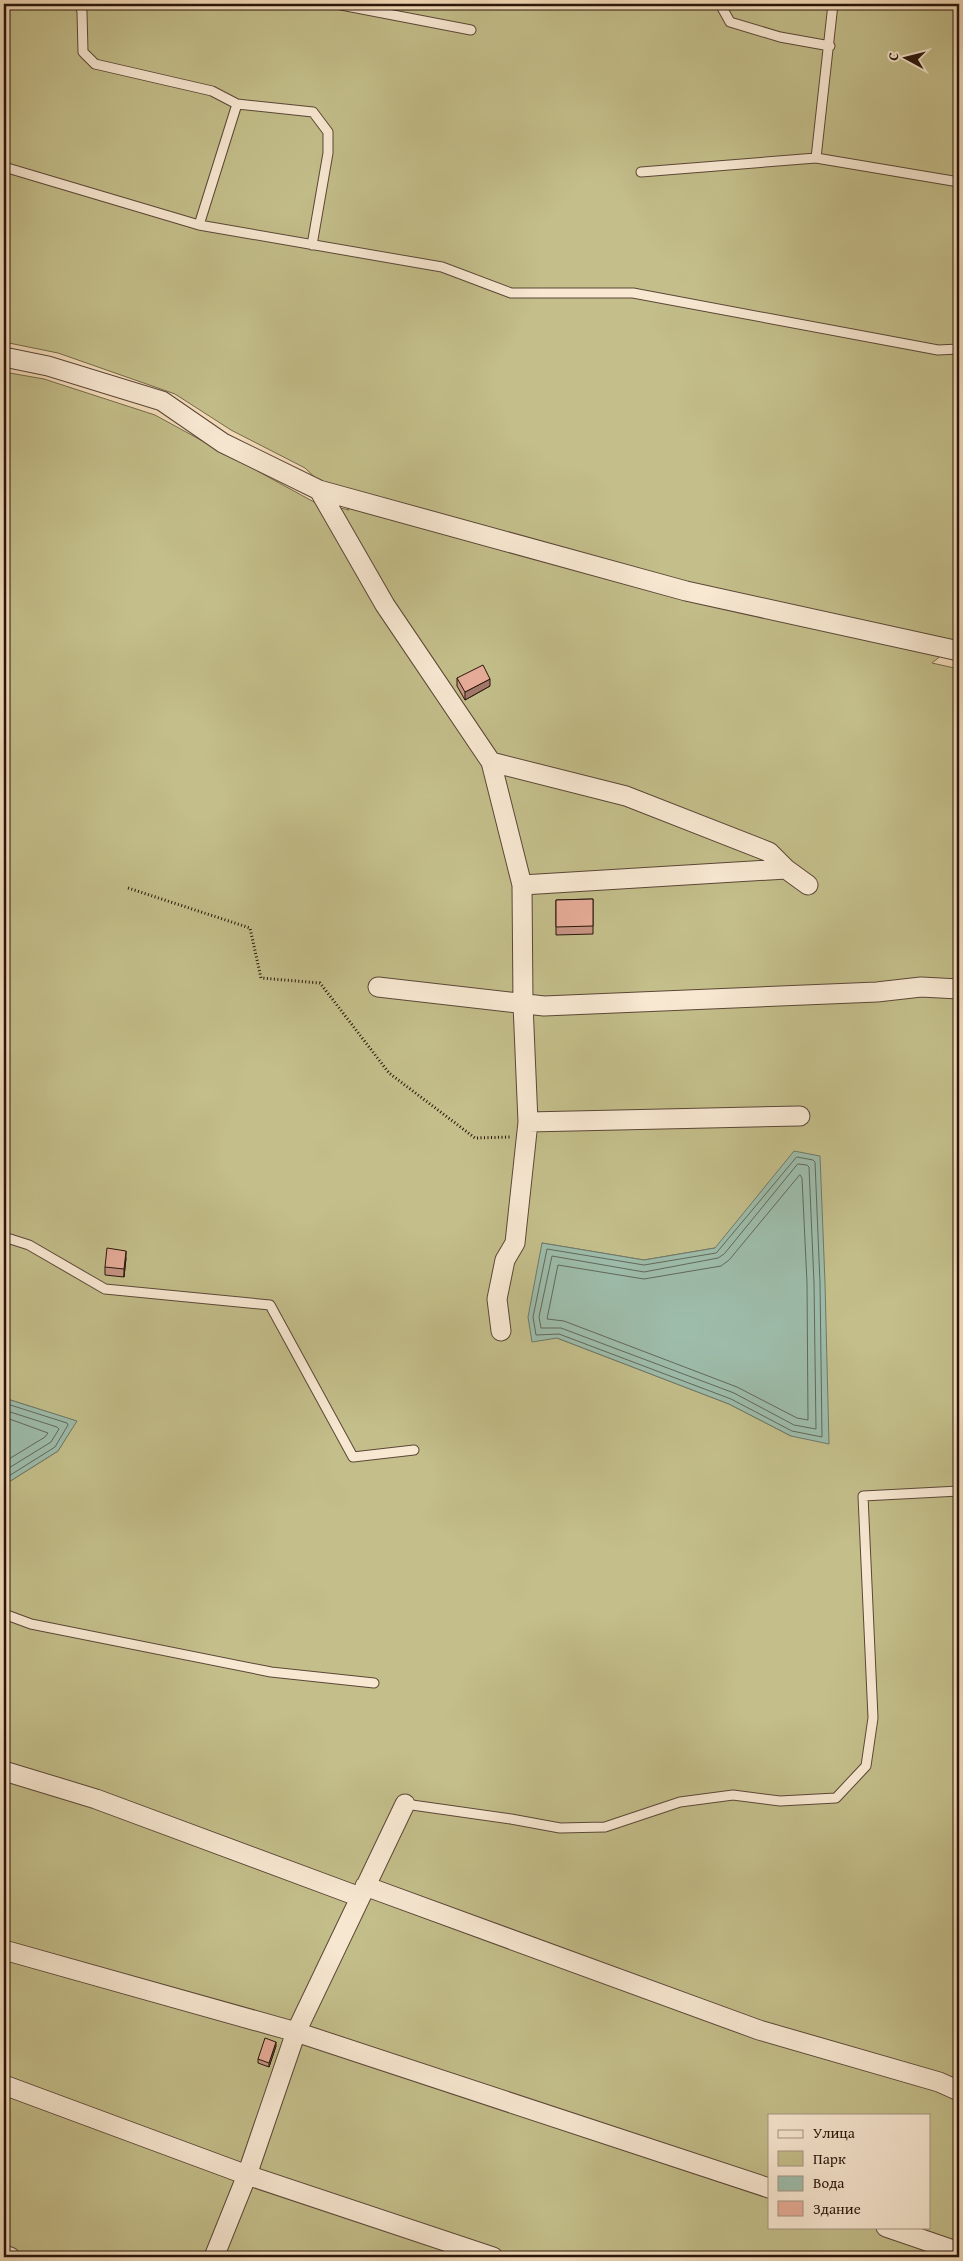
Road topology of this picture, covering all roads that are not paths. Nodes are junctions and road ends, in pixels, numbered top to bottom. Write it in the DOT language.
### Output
graph roads {
  1 [pos="80,4"];
  2 [pos="336,4"];
  3 [pos="720,4"];
  4 [pos="833,4"];
  5 [pos="471,30"];
  6 [pos="830,46"];
  7 [pos="237,104"];
  8 [pos="816,158"];
  9 [pos="4,167"];
  10 [pos="641,172"];
  11 [pos="959,182"];
  12 [pos="199,225"];
  13 [pos="312,245"];
  14 [pos="959,349"];
  15 [pos="4,357"];
  16 [pos="319,490"];
  17 [pos="959,651"];
  18 [pos="491,762"];
  19 [pos="786,869"];
  20 [pos="522,885"];
  21 [pos="808,885"];
  22 [pos="378,987"];
  23 [pos="959,989"];
  24 [pos="523,1004"];
  25 [pos="800,1116"];
  26 [pos="528,1129"];
  27 [pos="4,1238"];
  28 [pos="502,1331"];
  29 [pos="414,1450"];
  30 [pos="959,1491"];
  31 [pos="4,1614"];
  32 [pos="374,1683"];
  33 [pos="4,1770"];
  34 [pos="405,1804"];
  35 [pos="363,1892"];
  36 [pos="4,1950"];
  37 [pos="296,2032"];
  38 [pos="4,2085"];
  39 [pos="959,2091"];
  40 [pos="247,2175"];
  41 [pos="768,2188"];
  42 [pos="889,2228"];
  43 [pos="959,2252"];
  44 [pos="4,2255"];
  45 [pos="10,2257"];
  46 [pos="214,2257"];
  47 [pos="493,2257"];
  1 -- 7 [label="lane"];
  2 -- 5 [label="lane"];
  3 -- 6 [label="lane"];
  4 -- 6 [label="lane"];
  6 -- 8 [label="lane"];
  7 -- 12 [label="lane"];
  7 -- 13 [label="lane"];
  8 -- 10 [label="lane"];
  8 -- 11 [label="lane"];
  9 -- 12 [label="lane"];
  12 -- 13 [label="lane"];
  13 -- 14 [label="lane"];
  15 -- 16 [label="street"];
  16 -- 17 [label="street"];
  16 -- 18 [label="street"];
  18 -- 19 [label="street"];
  18 -- 20 [label="street"];
  19 -- 20 [label="street"];
  19 -- 21 [label="street"];
  20 -- 24 [label="street"];
  22 -- 24 [label="street"];
  23 -- 24 [label="street"];
  24 -- 26 [label="street"];
  25 -- 26 [label="street"];
  26 -- 28 [label="street"];
  27 -- 29 [label="lane"];
  30 -- 34 [label="lane"];
  31 -- 32 [label="lane"];
  33 -- 35 [label="street"];
  34 -- 35 [label="street"];
  35 -- 37 [label="street"];
  35 -- 39 [label="street"];
  36 -- 37 [label="street"];
  37 -- 40 [label="street"];
  37 -- 41 [label="street"];
  38 -- 40 [label="street"];
  40 -- 46 [label="street"];
  40 -- 47 [label="street"];
  42 -- 43 [label="street"];
  44 -- 45 [label="street"];
}
